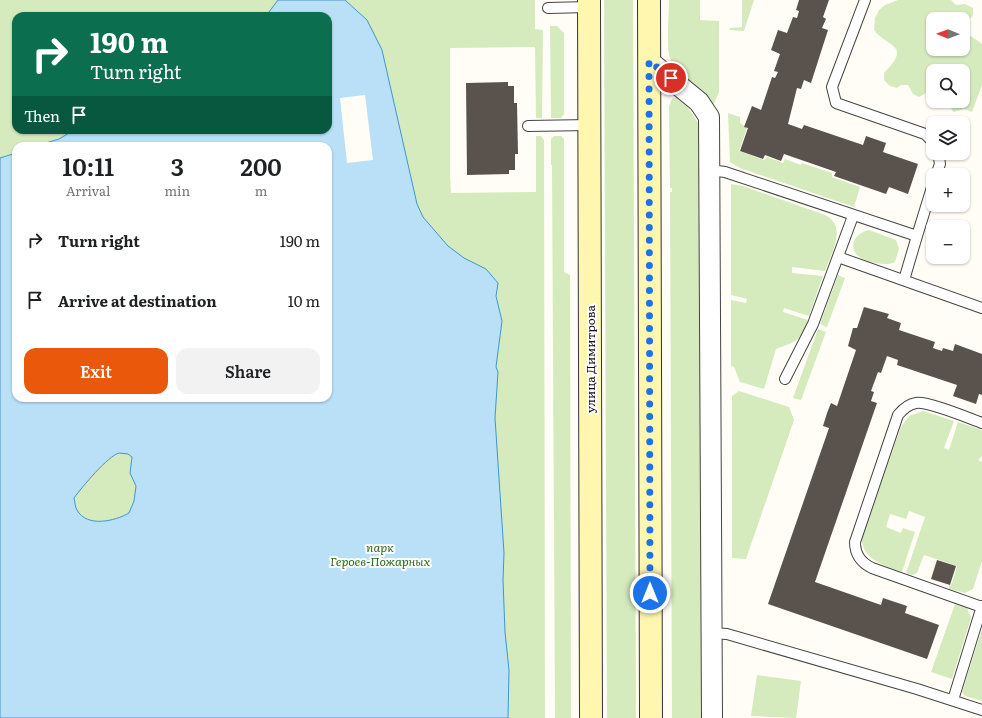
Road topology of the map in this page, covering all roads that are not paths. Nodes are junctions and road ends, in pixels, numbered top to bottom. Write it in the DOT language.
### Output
graph roads {
  1 [pos="649,0"];
  2 [pos="866,0"];
  3 [pos="589,4"];
  4 [pos="548,8"];
  5 [pos="649,61"];
  6 [pos="589,125"];
  7 [pos="528,126"];
  8 [pos="926,135"];
  9 [pos="710,170"];
  10 [pos="926,207"];
  11 [pos="853,216"];
  12 [pos="917,236"];
  13 [pos="838,257"];
  14 [pos="904,280"];
  15 [pos="982,308"];
  16 [pos="785,379"];
  17 [pos="982,423"];
  18 [pos="982,607"];
  19 [pos="712,633"];
  20 [pos="953,700"];
  21 [pos="982,710"];
  22 [pos="591,718"];
  23 [pos="651,718"];
  24 [pos="712,718"];
  1 -- 5 [label="street"];
  2 -- 8 [label="lane"];
  3 -- 4 [label="lane"];
  3 -- 6 [label="street, улица Димитрова"];
  5 -- 9 [label="street"];
  5 -- 23 [label="street"];
  6 -- 7 [label="lane"];
  6 -- 22 [label="street, улица Димитрова"];
  9 -- 11 [label="lane"];
  9 -- 19 [label="street"];
  10 -- 12 [label="lane"];
  11 -- 12 [label="lane"];
  11 -- 13 [label="lane"];
  12 -- 14 [label="lane"];
  13 -- 14 [label="lane"];
  13 -- 16 [label="lane"];
  14 -- 15 [label="lane"];
  17 -- 18 [label="lane"];
  18 -- 20 [label="lane"];
  19 -- 20 [label="lane"];
  19 -- 24 [label="street"];
  20 -- 21 [label="lane"];
}
